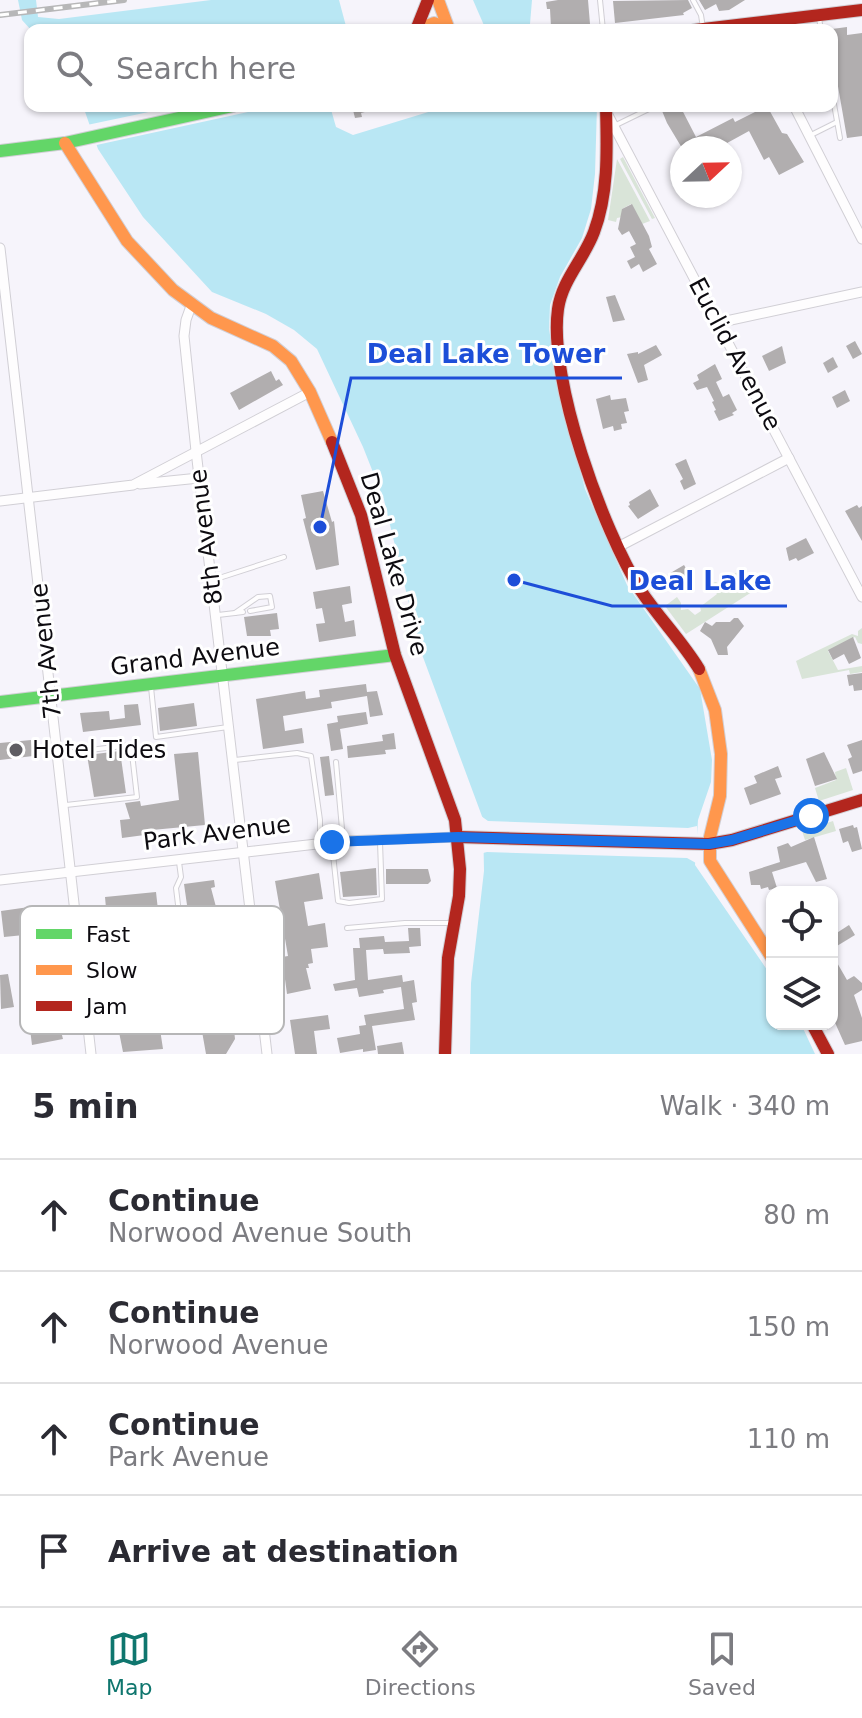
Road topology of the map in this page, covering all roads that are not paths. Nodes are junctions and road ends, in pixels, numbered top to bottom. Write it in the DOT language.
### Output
graph roads {
  1 [pos="428,0"];
  2 [pos="438,0"];
  3 [pos="600,0"];
  4 [pos="693,0"];
  5 [pos="862,10"];
  6 [pos="819,16"];
  7 [pos="418,24"];
  8 [pos="448,24"];
  9 [pos="602,24"];
  10 [pos="702,24"];
  11 [pos="771,24"];
  12 [pos="820,24"];
  13 [pos="205,112"];
  14 [pos="606,112"];
  15 [pos="607,112"];
  16 [pos="643,112"];
  17 [pos="797,112"];
  18 [pos="835,112"];
  19 [pos="837,122"];
  20 [pos="614,126"];
  21 [pos="809,136"];
  22 [pos="840,138"];
  23 [pos="65,143"];
  24 [pos="0,151"];
  25 [pos="862,239"];
  26 [pos="0,248"];
  27 [pos="862,292"];
  28 [pos="3,306"];
  29 [pos="191,306"];
  30 [pos="717,323"];
  31 [pos="310,392"];
  32 [pos="196,451"];
  33 [pos="789,458"];
  34 [pos="199,478"];
  35 [pos="133,485"];
  36 [pos="28,498"];
  37 [pos="0,501"];
  38 [pos="618,547"];
  39 [pos="284,557"];
  40 [pos="211,580"];
  41 [pos="862,597"];
  42 [pos="250,611"];
  43 [pos="243,612"];
  44 [pos="235,613"];
  45 [pos="215,616"];
  46 [pos="395,655"];
  47 [pos="222,676"];
  48 [pos="151,684"];
  49 [pos="51,696"];
  50 [pos="0,702"];
  51 [pos="228,727"];
  52 [pos="57,754"];
  53 [pos="232,760"];
  54 [pos="336,762"];
  55 [pos="862,800"];
  56 [pos="63,805"];
  57 [pos="458,837"];
  58 [pos="380,839"];
  59 [pos="343,841"];
  60 [pos="332,842"];
  61 [pos="320,844"];
  62 [pos="703,844"];
  63 [pos="243,852"];
  64 [pos="179,860"];
  65 [pos="71,872"];
  66 [pos="0,880"];
  67 [pos="75,906"];
  68 [pos="178,906"];
  69 [pos="249,906"];
  70 [pos="454,923"];
  71 [pos="347,928"];
  72 [pos="766,949"];
  73 [pos="815,1030"];
  74 [pos="89,1034"];
  75 [pos="265,1034"];
  76 [pos="91,1054"];
  77 [pos="267,1054"];
  78 [pos="445,1054"];
  79 [pos="828,1054"];
  1 -- 7 [label="street"];
  2 -- 8 [label="street"];
  3 -- 9 [label="lane"];
  4 -- 10 [label="lane"];
  5 -- 6 [label="street"];
  6 -- 11 [label="street"];
  6 -- 12 [label="lane"];
  13 -- 23 [label="street"];
  14 -- 38 [label="street"];
  15 -- 20 [label="street, Euclid Avenue"];
  16 -- 20 [label="lane"];
  17 -- 21 [label="street"];
  18 -- 19 [label="lane"];
  19 -- 21 [label="lane"];
  19 -- 22 [label="lane"];
  20 -- 30 [label="street, Euclid Avenue"];
  21 -- 25 [label="street"];
  23 -- 24 [label="street"];
  23 -- 29 [label="street, Deal Lake Drive"];
  26 -- 28 [label="street, 7th Avenue"];
  27 -- 30 [label="street"];
  28 -- 36 [label="street, 7th Avenue"];
  29 -- 31 [label="street, Deal Lake Drive"];
  29 -- 32 [label="street, 8th Avenue"];
  30 -- 33 [label="street, Euclid Avenue"];
  31 -- 32 [label="street"];
  31 -- 46 [label="street, Deal Lake Drive"];
  32 -- 34 [label="street, 8th Avenue"];
  32 -- 35 [label="street"];
  33 -- 38 [label="street"];
  33 -- 41 [label="street, Euclid Avenue"];
  34 -- 35 [label="street"];
  34 -- 40 [label="street, 8th Avenue"];
  35 -- 36 [label="street"];
  36 -- 37 [label="street"];
  36 -- 49 [label="street, 7th Avenue"];
  38 -- 62 [label="street"];
  39 -- 40 [label="lane"];
  40 -- 45 [label="street, 8th Avenue"];
  42 -- 44 [label="lane"];
  43 -- 44 [label="lane"];
  44 -- 45 [label="lane"];
  45 -- 47 [label="street, 8th Avenue"];
  46 -- 47 [label="street, Grand Avenue"];
  46 -- 57 [label="street, Deal Lake Drive"];
  47 -- 48 [label="street, Grand Avenue"];
  47 -- 51 [label="street, 8th Avenue"];
  48 -- 49 [label="street, Grand Avenue"];
  48 -- 51 [label="lane"];
  49 -- 50 [label="street, Grand Avenue"];
  49 -- 52 [label="street, 7th Avenue"];
  51 -- 53 [label="street, 8th Avenue"];
  52 -- 56 [label="street, 7th Avenue"];
  52 -- 56 [label="lane"];
  53 -- 61 [label="lane"];
  53 -- 63 [label="street, 8th Avenue"];
  54 -- 59 [label="lane"];
  55 -- 62 [label="street, Park Avenue"];
  56 -- 65 [label="street, 7th Avenue"];
  57 -- 58 [label="street, Park Avenue"];
  57 -- 62 [label="street, Park Avenue"];
  57 -- 70 [label="street, Deal Lake Drive"];
  58 -- 59 [label="street, Park Avenue"];
  58 -- 60 [label="lane"];
  59 -- 60 [label="street, Park Avenue"];
  60 -- 61 [label="street, Park Avenue"];
  61 -- 63 [label="street, Park Avenue"];
  62 -- 72 [label="street"];
  63 -- 64 [label="street, Park Avenue"];
  63 -- 69 [label="street, 8th Avenue"];
  64 -- 65 [label="street, Park Avenue"];
  64 -- 68 [label="lane"];
  65 -- 66 [label="street, Park Avenue"];
  65 -- 67 [label="street, 7th Avenue"];
  70 -- 71 [label="lane"];
  70 -- 78 [label="street, Deal Lake Drive"];
  73 -- 79 [label="street"];
  74 -- 76 [label="street, 7th Avenue"];
  75 -- 77 [label="street, 8th Avenue"];
}
